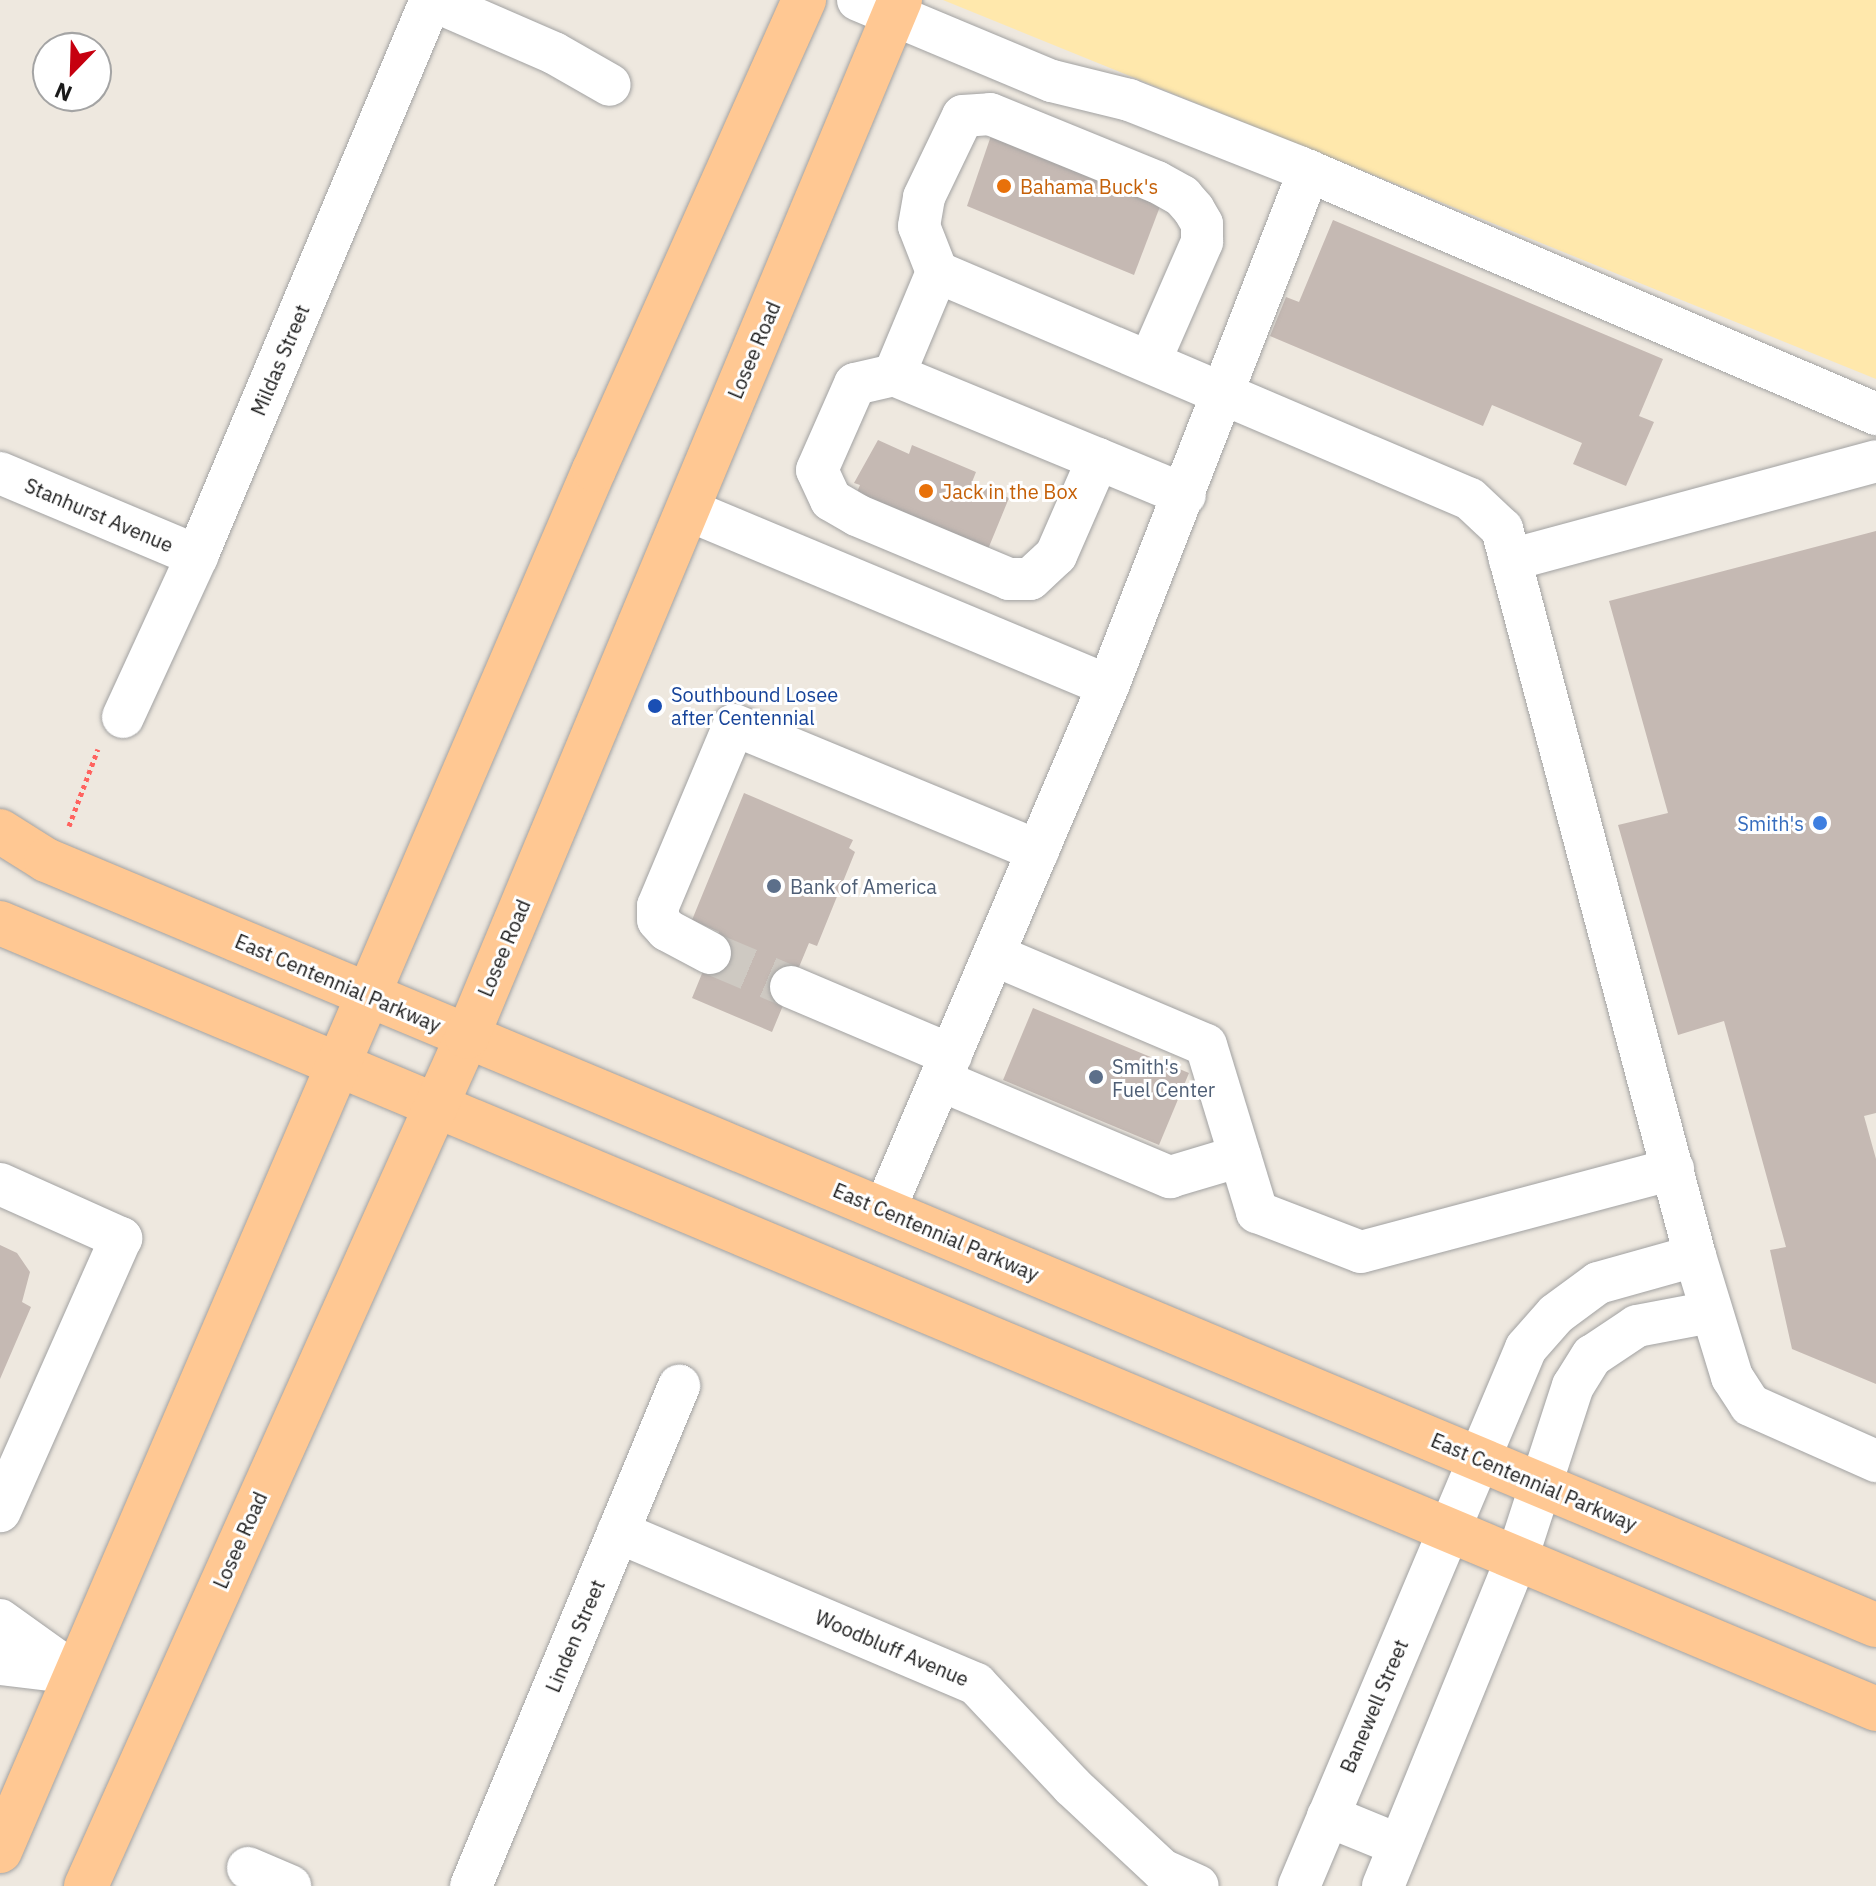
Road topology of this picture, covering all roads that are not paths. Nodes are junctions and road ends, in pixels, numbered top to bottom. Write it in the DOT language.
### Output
graph roads {
  1 [pos="432,0"];
  2 [pos="804,0"];
  3 [pos="884,5"];
  4 [pos="610,85"];
  5 [pos="1309,171"];
  6 [pos="937,272"];
  7 [pos="1150,361"];
  8 [pos="894,375"];
  9 [pos="1225,392"];
  10 [pos="1876,414"];
  11 [pos="1098,459"];
  12 [pos="1876,461"];
  13 [pos="0,473"];
  14 [pos="1185,495"];
  15 [pos="688,510"];
  16 [pos="197,556"];
  17 [pos="1510,560"];
  18 [pos="1108,686"];
  19 [pos="123,717"];
  20 [pos="0,831"];
  21 [pos="1038,851"];
  22 [pos="0,923"];
  23 [pos="710,953"];
  24 [pos="994,955"];
  25 [pos="791,987"];
  26 [pos="369,996"];
  27 [pos="467,1037"];
  28 [pos="336,1063"];
  29 [pos="946,1068"];
  30 [pos="433,1104"];
  31 [pos="1240,1156"];
  32 [pos="1673,1169"];
  33 [pos="0,1184"];
  34 [pos="884,1211"];
  35 [pos="1695,1256"];
  36 [pos="1711,1312"];
  37 [pos="679,1386"];
  38 [pos="1479,1458"];
  39 [pos="1876,1461"];
  40 [pos="1538,1484"];
  41 [pos="0,1511"];
  42 [pos="1449,1527"];
  43 [pos="618,1532"];
  44 [pos="1517,1558"];
  45 [pos="0,1620"];
  46 [pos="1876,1625"];
  47 [pos="0,1664"];
  48 [pos="74,1673"];
  49 [pos="1876,1709"];
  50 [pos="1328,1816"];
  51 [pos="1399,1845"];
  52 [pos="0,1851"];
  53 [pos="248,1868"];
  54 [pos="86,1886"];
  55 [pos="290,1886"];
  56 [pos="471,1886"];
  57 [pos="1198,1886"];
  58 [pos="1299,1886"];
  59 [pos="1383,1886"];
  1 -- 4 [label="street"];
  1 -- 16 [label="street, Mildas Street"];
  2 -- 26 [label="main road"];
  3 -- 5 [label="street"];
  3 -- 15 [label="main road, Losee Road"];
  5 -- 9 [label="street"];
  5 -- 10 [label="street"];
  6 -- 7 [label="street"];
  6 -- 7 [label="street"];
  6 -- 8 [label="street"];
  7 -- 9 [label="street"];
  8 -- 11 [label="street"];
  8 -- 11 [label="street"];
  9 -- 14 [label="street"];
  9 -- 17 [label="street"];
  11 -- 14 [label="street"];
  12 -- 17 [label="street"];
  13 -- 16 [label="street, Stanhurst Avenue"];
  14 -- 18 [label="street"];
  15 -- 18 [label="street"];
  15 -- 27 [label="main road, Losee Road"];
  16 -- 19 [label="street, Mildas Street"];
  17 -- 32 [label="street"];
  18 -- 21 [label="street"];
  20 -- 26 [label="main road, East Centennial Parkway"];
  21 -- 23 [label="street"];
  21 -- 24 [label="street"];
  22 -- 28 [label="main road"];
  24 -- 29 [label="street"];
  24 -- 31 [label="street"];
  25 -- 29 [label="street"];
  26 -- 27 [label="main road, East Centennial Parkway"];
  26 -- 28 [label="main road"];
  27 -- 30 [label="main road, Losee Road"];
  27 -- 34 [label="main road, East Centennial Parkway"];
  28 -- 30 [label="main road"];
  28 -- 48 [label="main road"];
  29 -- 31 [label="street"];
  29 -- 34 [label="street"];
  30 -- 42 [label="main road"];
  30 -- 54 [label="main road, Losee Road"];
  31 -- 32 [label="street"];
  32 -- 35 [label="street"];
  33 -- 41 [label="street"];
  34 -- 38 [label="main road, East Centennial Parkway"];
  35 -- 36 [label="street"];
  35 -- 38 [label="street, Banewell Street"];
  36 -- 39 [label="street"];
  36 -- 40 [label="street"];
  37 -- 43 [label="street, Linden Street"];
  38 -- 40 [label="main road, East Centennial Parkway"];
  38 -- 42 [label="street, Banewell Street"];
  40 -- 44 [label="street"];
  40 -- 46 [label="main road, East Centennial Parkway"];
  42 -- 44 [label="main road"];
  42 -- 50 [label="street, Banewell Street"];
  43 -- 56 [label="street, Linden Street"];
  43 -- 57 [label="street, Woodbluff Avenue"];
  44 -- 49 [label="main road"];
  44 -- 51 [label="street"];
  45 -- 48 [label="street"];
  47 -- 48 [label="street"];
  48 -- 52 [label="main road"];
  50 -- 51 [label="street"];
  50 -- 58 [label="street, Banewell Street"];
  51 -- 59 [label="street"];
  53 -- 55 [label="street"];
}
